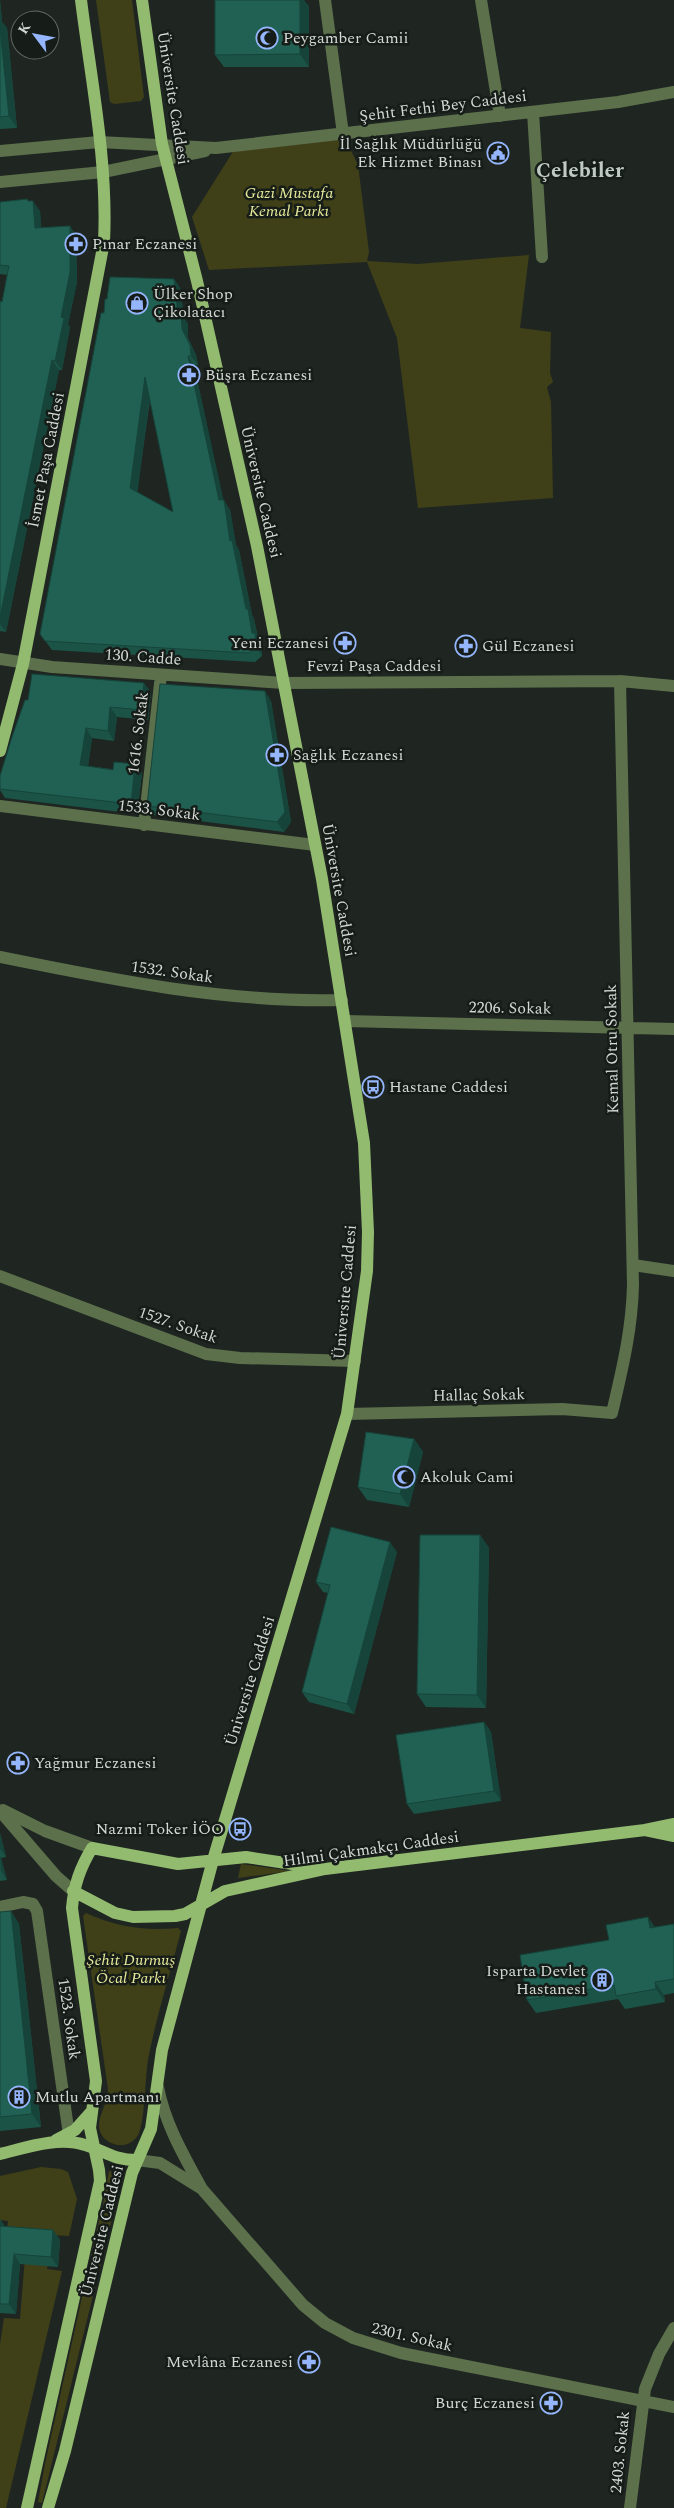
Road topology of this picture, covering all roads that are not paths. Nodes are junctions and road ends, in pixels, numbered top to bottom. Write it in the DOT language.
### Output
graph roads {
  1 [pos="81,0"];
  2 [pos="142,0"];
  3 [pos="325,0"];
  4 [pos="480,0"];
  5 [pos="674,92"];
  6 [pos="533,112"];
  7 [pos="500,116"];
  8 [pos="343,134"];
  9 [pos="99,142"];
  10 [pos="162,144"];
  11 [pos="216,148"];
  12 [pos="0,151"];
  13 [pos="166,160"];
  14 [pos="103,172"];
  15 [pos="0,182"];
  16 [pos="542,258"];
  17 [pos="0,659"];
  18 [pos="23,664"];
  19 [pos="161,675"];
  20 [pos="620,681"];
  21 [pos="284,683"];
  22 [pos="674,686"];
  23 [pos="0,751"];
  24 [pos="0,806"];
  25 [pos="144,825"];
  26 [pos="315,845"];
  27 [pos="0,957"];
  28 [pos="342,1000"];
  29 [pos="346,1021"];
  30 [pos="628,1026"];
  31 [pos="674,1029"];
  32 [pos="632,1265"];
  33 [pos="674,1271"];
  34 [pos="0,1276"];
  35 [pos="355,1362"];
  36 [pos="612,1413"];
  37 [pos="346,1414"];
  38 [pos="0,1810"];
  39 [pos="674,1824"];
  40 [pos="646,1830"];
  41 [pos="674,1836"];
  42 [pos="92,1848"];
  43 [pos="213,1860"];
  44 [pos="325,1869"];
  45 [pos="73,1891"];
  46 [pos="202,1904"];
  47 [pos="0,1907"];
  48 [pos="157,2081"];
  49 [pos="92,2110"];
  50 [pos="70,2138"];
  51 [pos="95,2149"];
  52 [pos="0,2154"];
  53 [pos="137,2160"];
  54 [pos="202,2189"];
  55 [pos="674,2328"];
  56 [pos="642,2400"];
  57 [pos="674,2407"];
  58 [pos="27,2508"];
  59 [pos="48,2508"];
  60 [pos="630,2508"];
  1 -- 9 [label="main road"];
  2 -- 10 [label="main road, Üniversite Caddesi"];
  3 -- 8 [label="street"];
  4 -- 7 [label="street"];
  5 -- 6 [label="street, Şehit Fethi Bey Caddesi"];
  6 -- 7 [label="street, Şehit Fethi Bey Caddesi"];
  6 -- 16 [label="street"];
  7 -- 8 [label="street, Şehit Fethi Bey Caddesi"];
  8 -- 11 [label="street, Şehit Fethi Bey Caddesi"];
  9 -- 10 [label="street, Şehit Fethi Bey Caddesi"];
  9 -- 12 [label="street, Şehit Fethi Bey Caddesi"];
  9 -- 14 [label="main road"];
  10 -- 11 [label="street, Şehit Fethi Bey Caddesi"];
  10 -- 13 [label="main road, Üniversite Caddesi"];
  11 -- 13 [label="street, Şehit Fethi Bey Caddesi"];
  13 -- 14 [label="street, Şehit Fethi Bey Caddesi"];
  13 -- 21 [label="main road, Üniversite Caddesi"];
  14 -- 15 [label="street, Şehit Fethi Bey Caddesi"];
  14 -- 18 [label="main road, İsmet Paşa Caddesi"];
  17 -- 18 [label="street, 130. Cadde"];
  18 -- 19 [label="street, 130. Cadde"];
  18 -- 23 [label="main road, İsmet Paşa Caddesi"];
  19 -- 21 [label="street, 130. Cadde"];
  19 -- 25 [label="street, 1616. Sokak"];
  20 -- 21 [label="street, Fevzi Paşa Caddesi"];
  20 -- 22 [label="street, Fevzi Paşa Caddesi"];
  20 -- 30 [label="street, Kemal Otru Sokak"];
  21 -- 26 [label="main road, Üniversite Caddesi"];
  24 -- 25 [label="street, 1533. Sokak"];
  25 -- 26 [label="street, 1533. Sokak"];
  26 -- 28 [label="main road, Üniversite Caddesi"];
  27 -- 28 [label="street, 1532. Sokak"];
  28 -- 29 [label="main road, Üniversite Caddesi"];
  29 -- 30 [label="street, 2206. Sokak"];
  29 -- 35 [label="main road, Üniversite Caddesi"];
  30 -- 31 [label="street, 2206. Sokak"];
  30 -- 32 [label="street, Kemal Otru Sokak"];
  32 -- 33 [label="street"];
  32 -- 36 [label="street, Kemal Otru Sokak"];
  34 -- 35 [label="street, 1527. Sokak"];
  35 -- 37 [label="main road, Üniversite Caddesi"];
  36 -- 37 [label="street, Hallaç Sokak"];
  37 -- 43 [label="main road, Üniversite Caddesi"];
  38 -- 42 [label="street, Hilmi Çakmakçı Caddesi"];
  38 -- 45 [label="street, Hilmi Çakmakçı Caddesi"];
  39 -- 40 [label="main road, Hilmi Çakmakçı Caddesi"];
  40 -- 41 [label="main road, Hilmi Çakmakçı Caddesi"];
  40 -- 44 [label="main road, Hilmi Çakmakçı Caddesi"];
  42 -- 43 [label="main road"];
  42 -- 45 [label="main road, Üniversite Caddesi"];
  43 -- 44 [label="main road"];
  43 -- 46 [label="main road, Üniversite Caddesi"];
  44 -- 46 [label="main road, Hilmi Çakmakçı Caddesi"];
  45 -- 46 [label="main road, Hilmi Çakmakçı Caddesi"];
  45 -- 49 [label="main road, Üniversite Caddesi"];
  46 -- 48 [label="main road, Üniversite Caddesi"];
  47 -- 50 [label="street, 1523. Sokak"];
  48 -- 53 [label="main road, Üniversite Caddesi"];
  48 -- 54 [label="street, 2301. Sokak"];
  49 -- 50 [label="main road"];
  49 -- 51 [label="main road, Üniversite Caddesi"];
  50 -- 51 [label="main road"];
  50 -- 52 [label="main road"];
  51 -- 53 [label="main road"];
  51 -- 58 [label="main road, Üniversite Caddesi"];
  53 -- 54 [label="street, 2301. Sokak"];
  53 -- 59 [label="main road, Üniversite Caddesi"];
  54 -- 56 [label="street, 2301. Sokak"];
  55 -- 56 [label="street, 2403. Sokak"];
  56 -- 57 [label="street, 2301. Sokak"];
  56 -- 60 [label="street, 2403. Sokak"];
}
